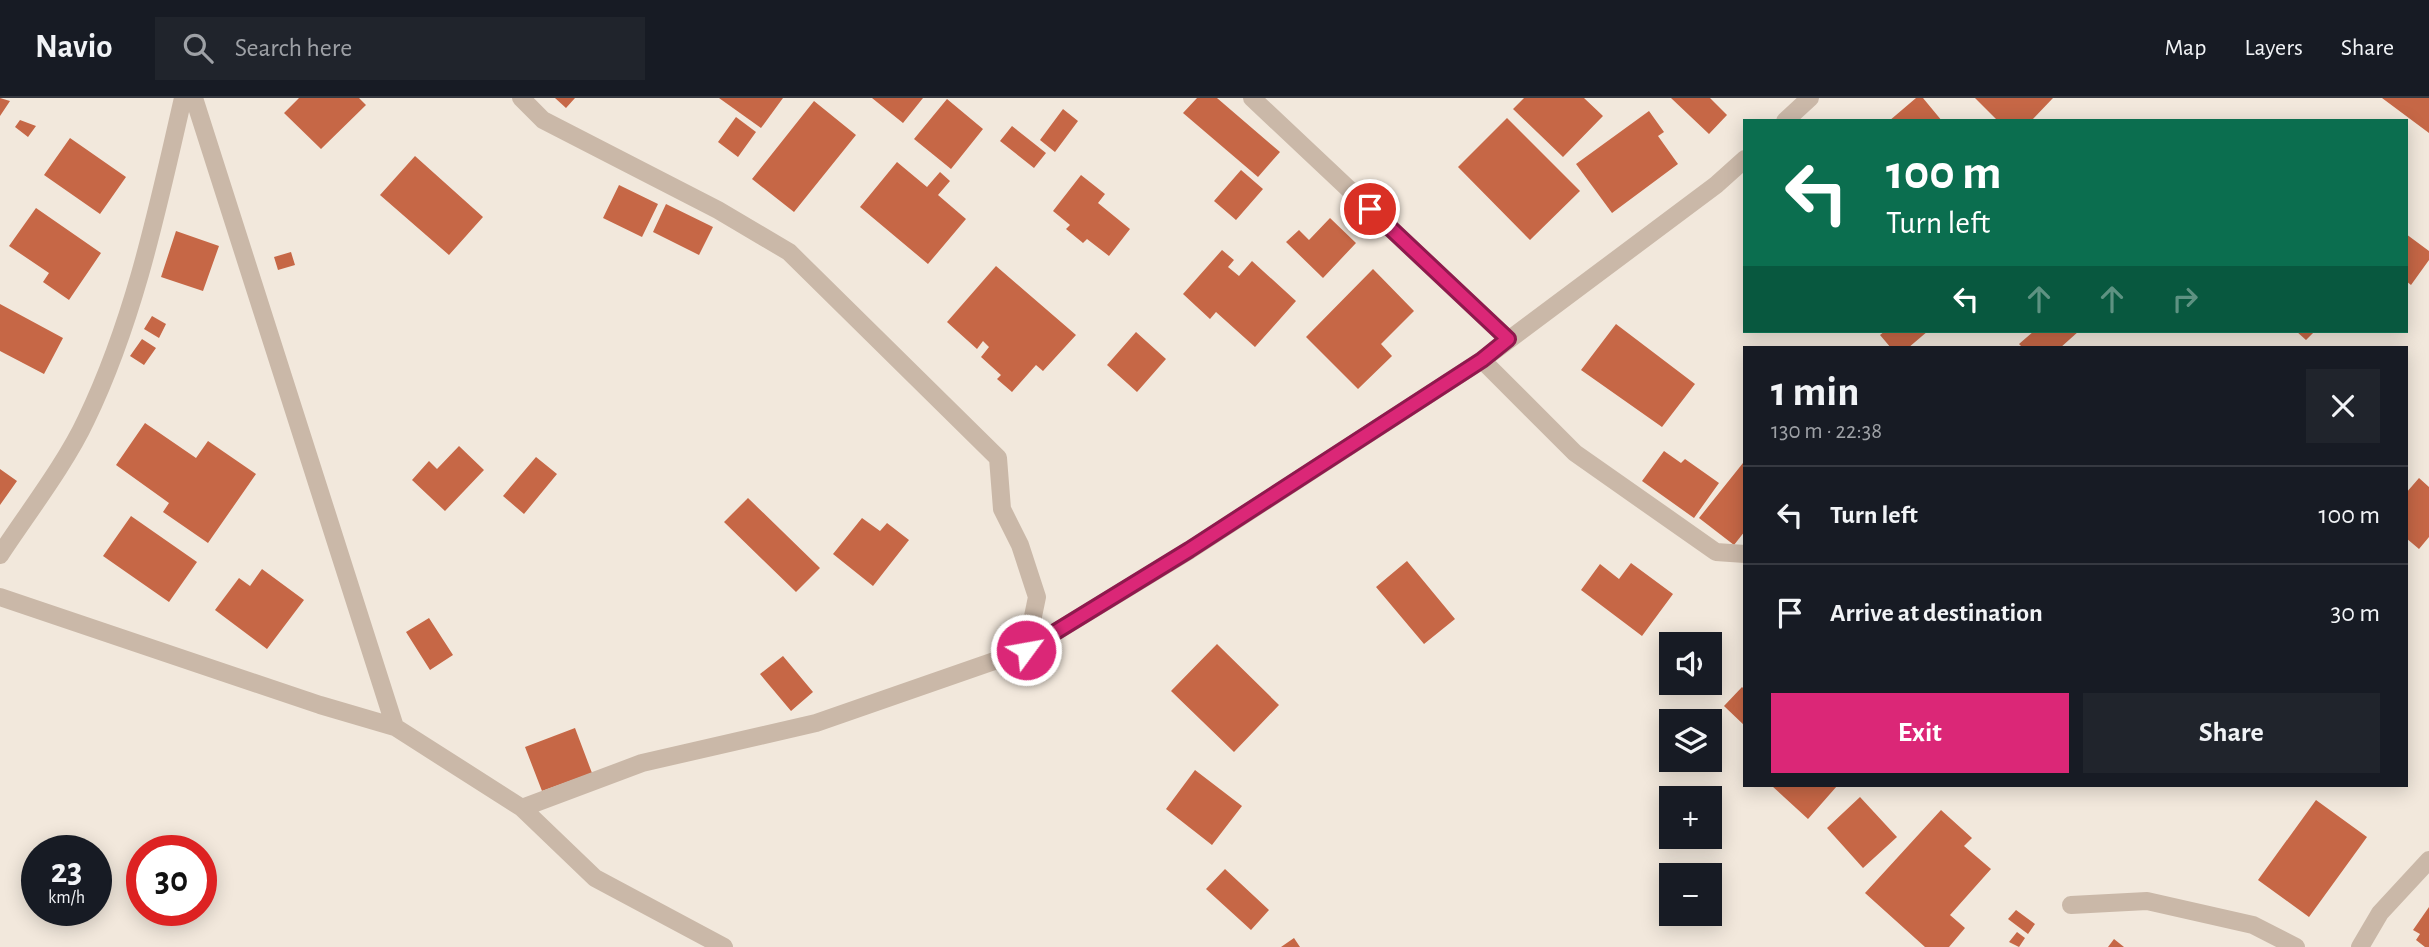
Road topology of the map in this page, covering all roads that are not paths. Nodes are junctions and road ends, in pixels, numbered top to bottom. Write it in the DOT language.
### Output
graph roads {
  1 [pos="183,98"];
  2 [pos="194,98"];
  3 [pos="521,98"];
  4 [pos="1252,98"];
  5 [pos="1810,98"];
  6 [pos="1787,119"];
  7 [pos="1743,161"];
  8 [pos="1508,339"];
  9 [pos="1482,360"];
  10 [pos="1743,554"];
  11 [pos="0,555"];
  12 [pos="0,597"];
  13 [pos="1026,650"];
  14 [pos="395,727"];
  15 [pos="522,807"];
  16 [pos="2429,860"];
  17 [pos="2071,905"];
  18 [pos="724,947"];
  19 [pos="2296,947"];
  20 [pos="2360,947"];
  1 -- 11 [label="street"];
  2 -- 14 [label="street"];
  3 -- 13 [label="street"];
  4 -- 8 [label="street"];
  5 -- 6 [label="street"];
  7 -- 8 [label="street"];
  8 -- 9 [label="street"];
  9 -- 10 [label="street"];
  9 -- 13 [label="street"];
  12 -- 14 [label="street"];
  13 -- 15 [label="street"];
  14 -- 15 [label="street"];
  15 -- 18 [label="street"];
  16 -- 20 [label="street"];
  17 -- 19 [label="street"];
}
